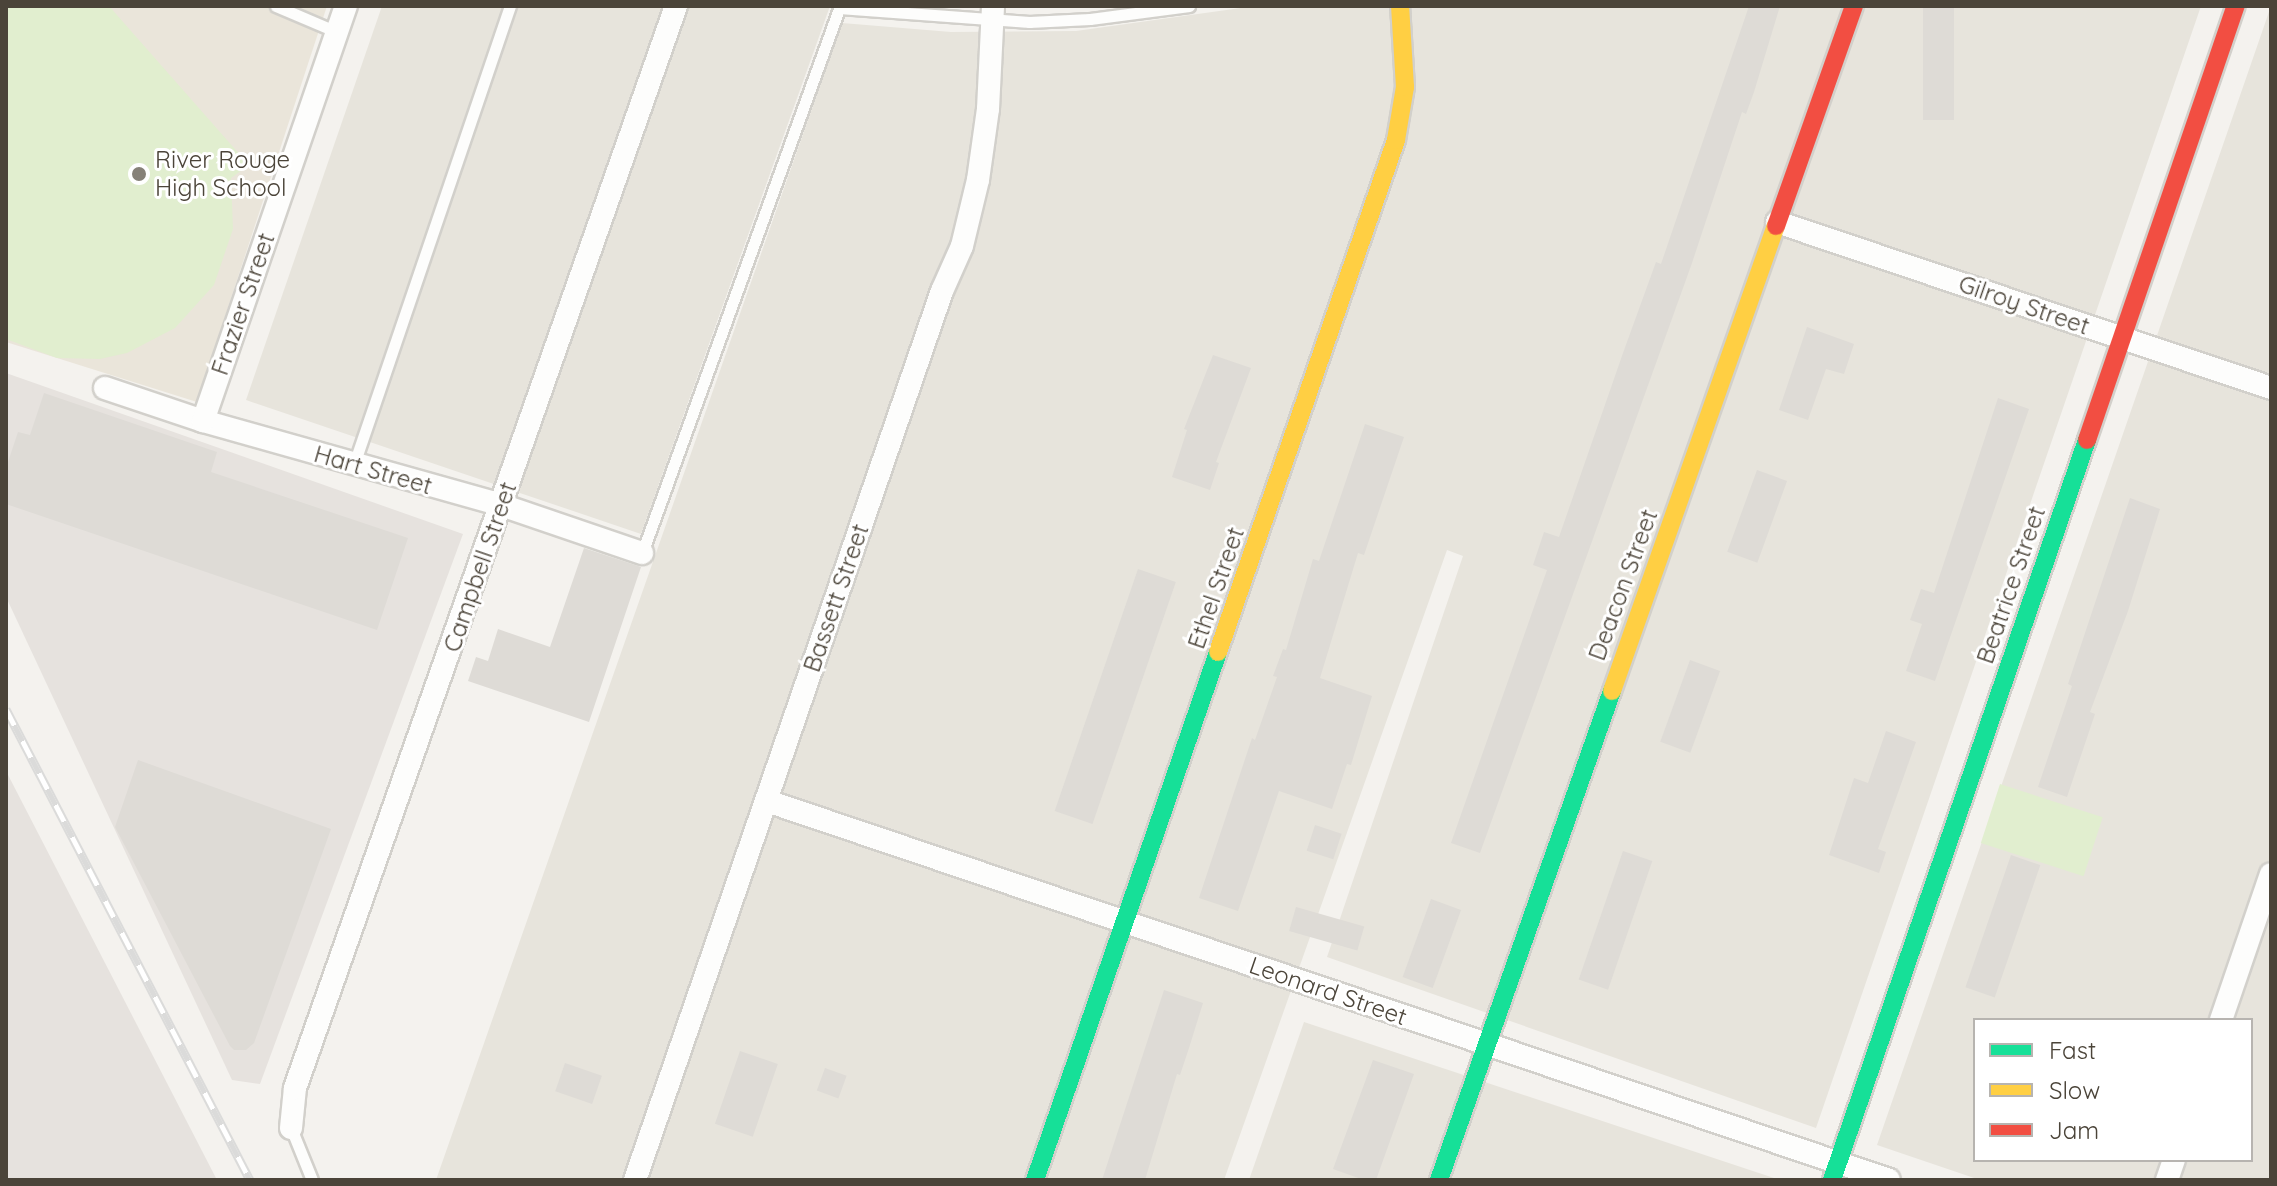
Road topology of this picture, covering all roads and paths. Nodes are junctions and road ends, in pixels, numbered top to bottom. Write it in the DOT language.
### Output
graph roads {
  1 [pos="276,6"];
  2 [pos="346,6"];
  3 [pos="510,6"];
  4 [pos="676,6"];
  5 [pos="1189,6"];
  6 [pos="1400,6"];
  7 [pos="1854,6"];
  8 [pos="2236,6"];
  9 [pos="840,7"];
  10 [pos="994,13"];
  11 [pos="337,32"];
  12 [pos="1777,222"];
  13 [pos="2122,338"];
  14 [pos="105,388"];
  15 [pos="2271,388"];
  16 [pos="203,421"];
  17 [pos="354,464"];
  18 [pos="501,505"];
  19 [pos="642,553"];
  20 [pos="767,801"];
  21 [pos="2271,874"];
  22 [pos="1125,922"];
  23 [pos="2222,1018"];
  24 [pos="1486,1044"];
  25 [pos="291,1128"];
  26 [pos="1835,1171"];
  27 [pos="312,1180"];
  28 [pos="635,1180"];
  29 [pos="1035,1180"];
  30 [pos="1439,1180"];
  31 [pos="1889,1180"];
  1 -- 11 [label="lane"];
  2 -- 11 [label="street, Frazier Street"];
  3 -- 17 [label="lane"];
  4 -- 18 [label="street, Campbell Street"];
  5 -- 10 [label="lane"];
  6 -- 22 [label="street, Ethel Street"];
  7 -- 12 [label="street, Deacon Street"];
  8 -- 13 [label="street, Beatrice Street"];
  9 -- 10 [label="lane"];
  9 -- 19 [label="lane"];
  10 -- 20 [label="street, Bassett Street"];
  11 -- 16 [label="street, Frazier Street"];
  12 -- 13 [label="street, Gilroy Street"];
  12 -- 24 [label="street, Deacon Street"];
  13 -- 15 [label="street, Gilroy Street"];
  13 -- 26 [label="street, Beatrice Street"];
  14 -- 16 [label="street, Hart Street"];
  16 -- 17 [label="street, Hart Street"];
  17 -- 18 [label="street, Hart Street"];
  18 -- 19 [label="street, Hart Street"];
  18 -- 25 [label="street, Campbell Street"];
  20 -- 22 [label="street, Leonard Street"];
  20 -- 28 [label="street, Bassett Street"];
  21 -- 23 [label="street"];
  22 -- 24 [label="street, Leonard Street"];
  22 -- 29 [label="street, Ethel Street"];
  24 -- 26 [label="street, Leonard Street"];
  24 -- 30 [label="street, Deacon Street"];
  25 -- 27 [label="lane"];
  26 -- 31 [label="street, Leonard Street"];
}
